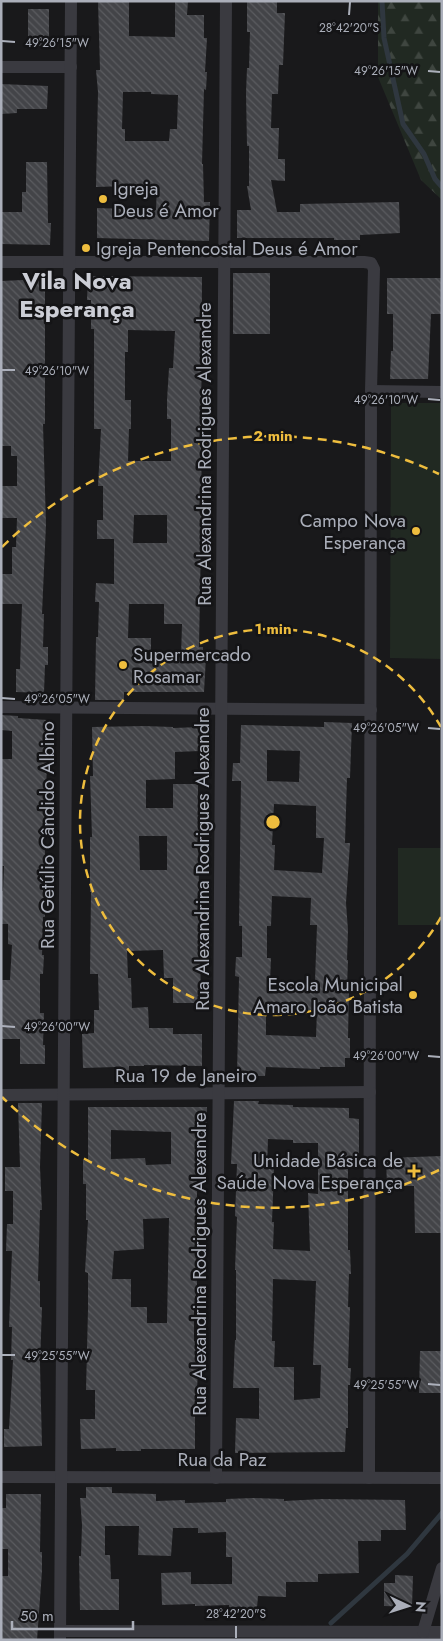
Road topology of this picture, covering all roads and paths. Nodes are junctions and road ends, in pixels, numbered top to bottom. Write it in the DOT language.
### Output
graph roads {
  1 [pos="71,1"];
  2 [pos="226,1"];
  3 [pos="1,67"];
  4 [pos="70,67"];
  5 [pos="1,262"];
  6 [pos="69,262"];
  7 [pos="224,263"];
  8 [pos="372,391"];
  9 [pos="442,392"];
  10 [pos="1,707"];
  11 [pos="66,708"];
  12 [pos="221,709"];
  13 [pos="371,710"];
  14 [pos="370,1092"];
  15 [pos="219,1093"];
  16 [pos="1,1095"];
  17 [pos="64,1095"];
  18 [pos="1,1477"];
  19 [pos="62,1477"];
  20 [pos="216,1478"];
  21 [pos="369,1478"];
  22 [pos="442,1478"];
  23 [pos="442,1568"];
  24 [pos="422,1632"];
  25 [pos="442,1632"];
  26 [pos="60,1635"];
  1 -- 4 [label="street, Rua Getúlio Cândido Albino"];
  2 -- 7 [label="street, Rua Alexandrina Rodrigues Alexandre"];
  3 -- 4 [label="street"];
  4 -- 6 [label="street, Rua Getúlio Cândido Albino"];
  5 -- 6 [label="street"];
  6 -- 7 [label="street"];
  6 -- 11 [label="street, Rua Getúlio Cândido Albino"];
  7 -- 8 [label="street"];
  7 -- 12 [label="street, Rua Alexandrina Rodrigues Alexandre"];
  8 -- 9 [label="street"];
  8 -- 13 [label="street"];
  10 -- 11 [label="street"];
  11 -- 12 [label="street"];
  11 -- 17 [label="street, Rua Getúlio Cândido Albino"];
  12 -- 13 [label="street"];
  12 -- 15 [label="street, Rua Alexandrina Rodrigues Alexandre"];
  13 -- 14 [label="street"];
  14 -- 15 [label="street, Rua 19 de Janeiro"];
  14 -- 21 [label="street"];
  15 -- 17 [label="street, Rua 19 de Janeiro"];
  15 -- 20 [label="street, Rua Alexandrina Rodrigues Alexandre"];
  16 -- 17 [label="street, Rua 19 de Janeiro"];
  17 -- 19 [label="street, Rua Getúlio Cândido Albino"];
  18 -- 19 [label="street, Rua da Paz"];
  19 -- 20 [label="street, Rua da Paz"];
  19 -- 26 [label="street, Rua Getúlio Cândido Albino"];
  20 -- 21 [label="street, Rua da Paz"];
  21 -- 22 [label="street, Rua da Paz"];
  23 -- 24 [label="street"];
  24 -- 25 [label="street"];
  24 -- 26 [label="street"];
}
